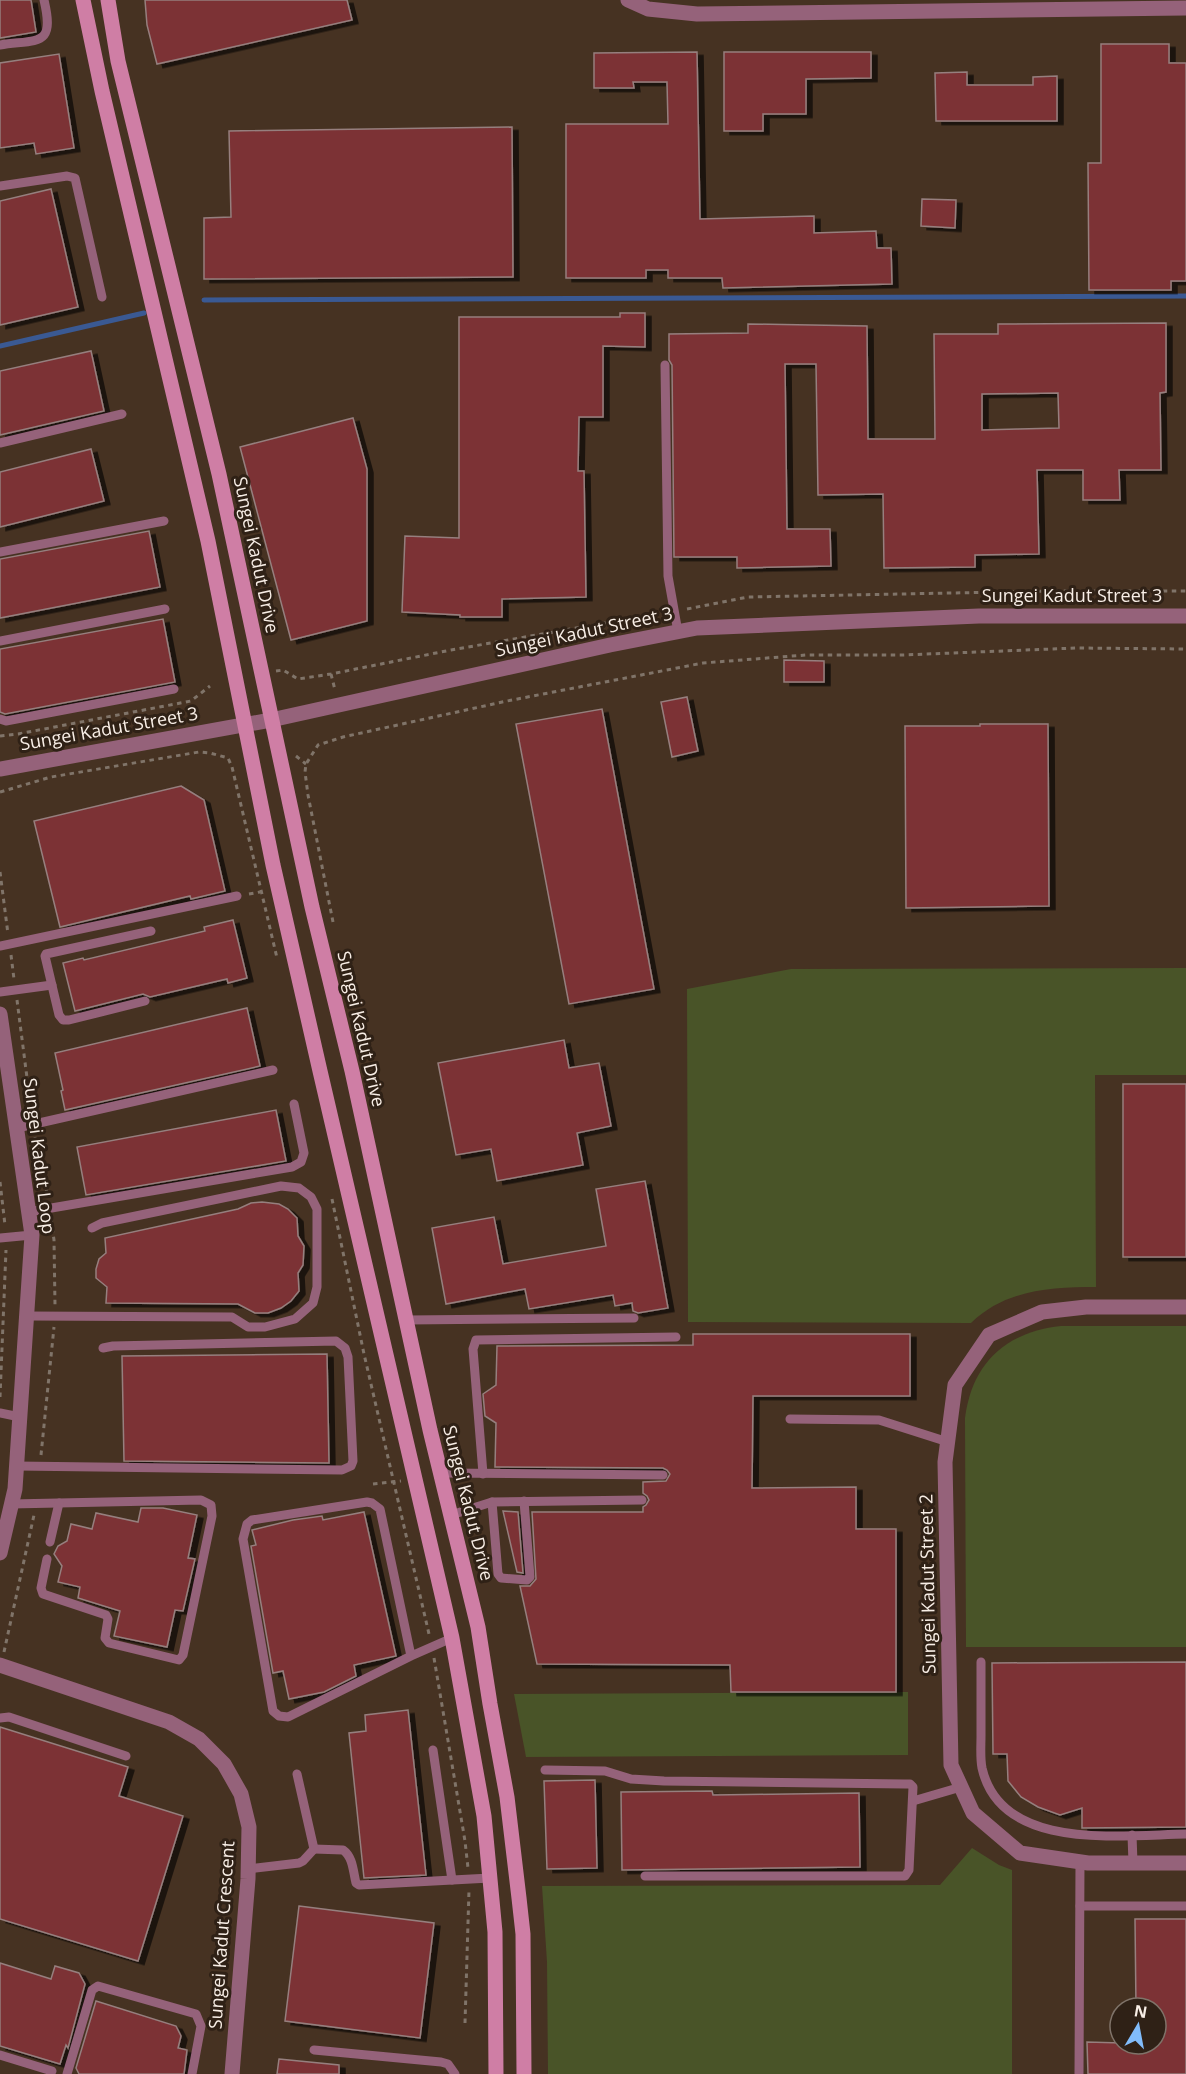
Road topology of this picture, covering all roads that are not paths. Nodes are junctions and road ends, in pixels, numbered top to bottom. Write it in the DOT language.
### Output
graph roads {
  1 [pos="44,0"];
  2 [pos="83,0"];
  3 [pos="108,0"];
  4 [pos="628,0"];
  5 [pos="877,6"];
  6 [pos="1186,8"];
  7 [pos="0,45"];
  8 [pos="0,186"];
  9 [pos="102,297"];
  10 [pos="665,365"];
  11 [pos="122,414"];
  12 [pos="0,443"];
  13 [pos="164,522"];
  14 [pos="0,552"];
  15 [pos="165,609"];
  16 [pos="1186,616"];
  17 [pos="678,632"];
  18 [pos="0,641"];
  19 [pos="174,689"];
  20 [pos="0,719"];
  21 [pos="271,720"];
  22 [pos="246,725"];
  23 [pos="0,769"];
  24 [pos="237,896"];
  25 [pos="151,931"];
  26 [pos="0,946"];
  27 [pos="52,985"];
  28 [pos="0,992"];
  29 [pos="146,1001"];
  30 [pos="0,1014"];
  31 [pos="3,1054"];
  32 [pos="273,1070"];
  33 [pos="294,1104"];
  34 [pos="16,1128"];
  35 [pos="28,1212"];
  36 [pos="92,1228"];
  37 [pos="32,1235"];
  38 [pos="3,1238"];
  39 [pos="1186,1307"];
  40 [pos="27,1316"];
  41 [pos="634,1318"];
  42 [pos="407,1320"];
  43 [pos="676,1337"];
  44 [pos="103,1348"];
  45 [pos="0,1413"];
  46 [pos="20,1417"];
  47 [pos="790,1419"];
  48 [pos="948,1442"];
  49 [pos="16,1466"];
  50 [pos="441,1473"];
  51 [pos="483,1474"];
  52 [pos="663,1475"];
  53 [pos="642,1500"];
  54 [pos="524,1501"];
  55 [pos="492,1502"];
  56 [pos="59,1503"];
  57 [pos="11,1504"];
  58 [pos="451,1515"];
  59 [pos="2,1531"];
  60 [pos="50,1542"];
  61 [pos="0,1553"];
  62 [pos="47,1559"];
  63 [pos="452,1638"];
  64 [pos="411,1656"];
  65 [pos="981,1662"];
  66 [pos="0,1665"];
  67 [pos="0,1718"];
  68 [pos="433,1750"];
  69 [pos="126,1756"];
  70 [pos="545,1770"];
  71 [pos="297,1774"];
  72 [pos="961,1786"];
  73 [pos="913,1801"];
  74 [pos="1132,1834"];
  75 [pos="1186,1834"];
  76 [pos="314,1849"];
  77 [pos="1080,1862"];
  78 [pos="1133,1863"];
  79 [pos="1186,1863"];
  80 [pos="248,1869"];
  81 [pos="645,1876"];
  82 [pos="490,1878"];
  83 [pos="452,1880"];
  84 [pos="1080,1906"];
  85 [pos="1186,1906"];
  86 [pos="314,2050"];
  87 [pos="0,2055"];
  88 [pos="52,2071"];
  89 [pos="66,2074"];
  90 [pos="192,2074"];
  91 [pos="232,2074"];
  92 [pos="455,2074"];
  93 [pos="496,2074"];
  94 [pos="524,2074"];
  95 [pos="1079,2074"];
  1 -- 7 [label="lane"];
  2 -- 22 [label="main road"];
  3 -- 21 [label="main road, Sungei Kadut Drive"];
  4 -- 5 [label="street"];
  5 -- 6 [label="street"];
  8 -- 9 [label="lane"];
  10 -- 17 [label="lane"];
  11 -- 12 [label="lane"];
  13 -- 14 [label="lane"];
  15 -- 18 [label="lane"];
  16 -- 17 [label="street, Sungei Kadut Street 3"];
  17 -- 21 [label="street, Sungei Kadut Street 3"];
  19 -- 20 [label="lane"];
  21 -- 22 [label="street, Sungei Kadut Street 3"];
  21 -- 42 [label="main road, Sungei Kadut Drive"];
  22 -- 23 [label="street, Sungei Kadut Street 3"];
  22 -- 63 [label="main road"];
  24 -- 26 [label="lane"];
  25 -- 27 [label="lane"];
  27 -- 28 [label="lane"];
  27 -- 29 [label="lane"];
  30 -- 31 [label="street, Sungei Kadut Loop"];
  31 -- 34 [label="street, Sungei Kadut Loop"];
  32 -- 34 [label="lane"];
  33 -- 35 [label="lane"];
  34 -- 35 [label="street, Sungei Kadut Loop"];
  35 -- 37 [label="street, Sungei Kadut Loop"];
  36 -- 40 [label="lane"];
  37 -- 38 [label="lane"];
  37 -- 40 [label="street, Sungei Kadut Loop"];
  39 -- 48 [label="street, Sungei Kadut Street 2"];
  40 -- 46 [label="street, Sungei Kadut Loop"];
  41 -- 42 [label="lane"];
  42 -- 50 [label="main road, Sungei Kadut Drive"];
  43 -- 51 [label="lane"];
  44 -- 49 [label="lane"];
  45 -- 46 [label="lane"];
  46 -- 49 [label="street, Sungei Kadut Loop"];
  47 -- 48 [label="lane"];
  48 -- 72 [label="street, Sungei Kadut Street 2"];
  49 -- 57 [label="street, Sungei Kadut Loop"];
  50 -- 51 [label="lane"];
  50 -- 58 [label="main road, Sungei Kadut Drive"];
  51 -- 52 [label="lane"];
  53 -- 54 [label="lane"];
  54 -- 55 [label="lane"];
  54 -- 55 [label="lane"];
  55 -- 58 [label="lane"];
  56 -- 57 [label="lane"];
  56 -- 60 [label="lane"];
  56 -- 62 [label="lane"];
  57 -- 59 [label="street, Sungei Kadut Loop"];
  58 -- 94 [label="main road, Sungei Kadut Drive"];
  59 -- 61 [label="street, Sungei Kadut Loop"];
  63 -- 64 [label="lane"];
  63 -- 82 [label="main road"];
  64 -- 64 [label="lane"];
  65 -- 74 [label="lane"];
  66 -- 80 [label="street, Sungei Kadut Crescent"];
  67 -- 69 [label="lane"];
  68 -- 83 [label="lane"];
  70 -- 73 [label="lane"];
  71 -- 76 [label="lane"];
  72 -- 73 [label="lane"];
  72 -- 77 [label="street, Sungei Kadut Street 2"];
  73 -- 81 [label="lane"];
  74 -- 75 [label="lane"];
  74 -- 78 [label="lane"];
  76 -- 80 [label="lane"];
  76 -- 83 [label="lane"];
  77 -- 78 [label="street, Sungei Kadut Street 2"];
  77 -- 84 [label="lane"];
  78 -- 79 [label="street, Sungei Kadut Street 2"];
  80 -- 91 [label="street, Sungei Kadut Crescent"];
  82 -- 83 [label="lane"];
  82 -- 93 [label="main road"];
  84 -- 85 [label="lane"];
  84 -- 95 [label="lane"];
  86 -- 92 [label="lane"];
  87 -- 88 [label="lane"];
  89 -- 90 [label="lane"];
}
